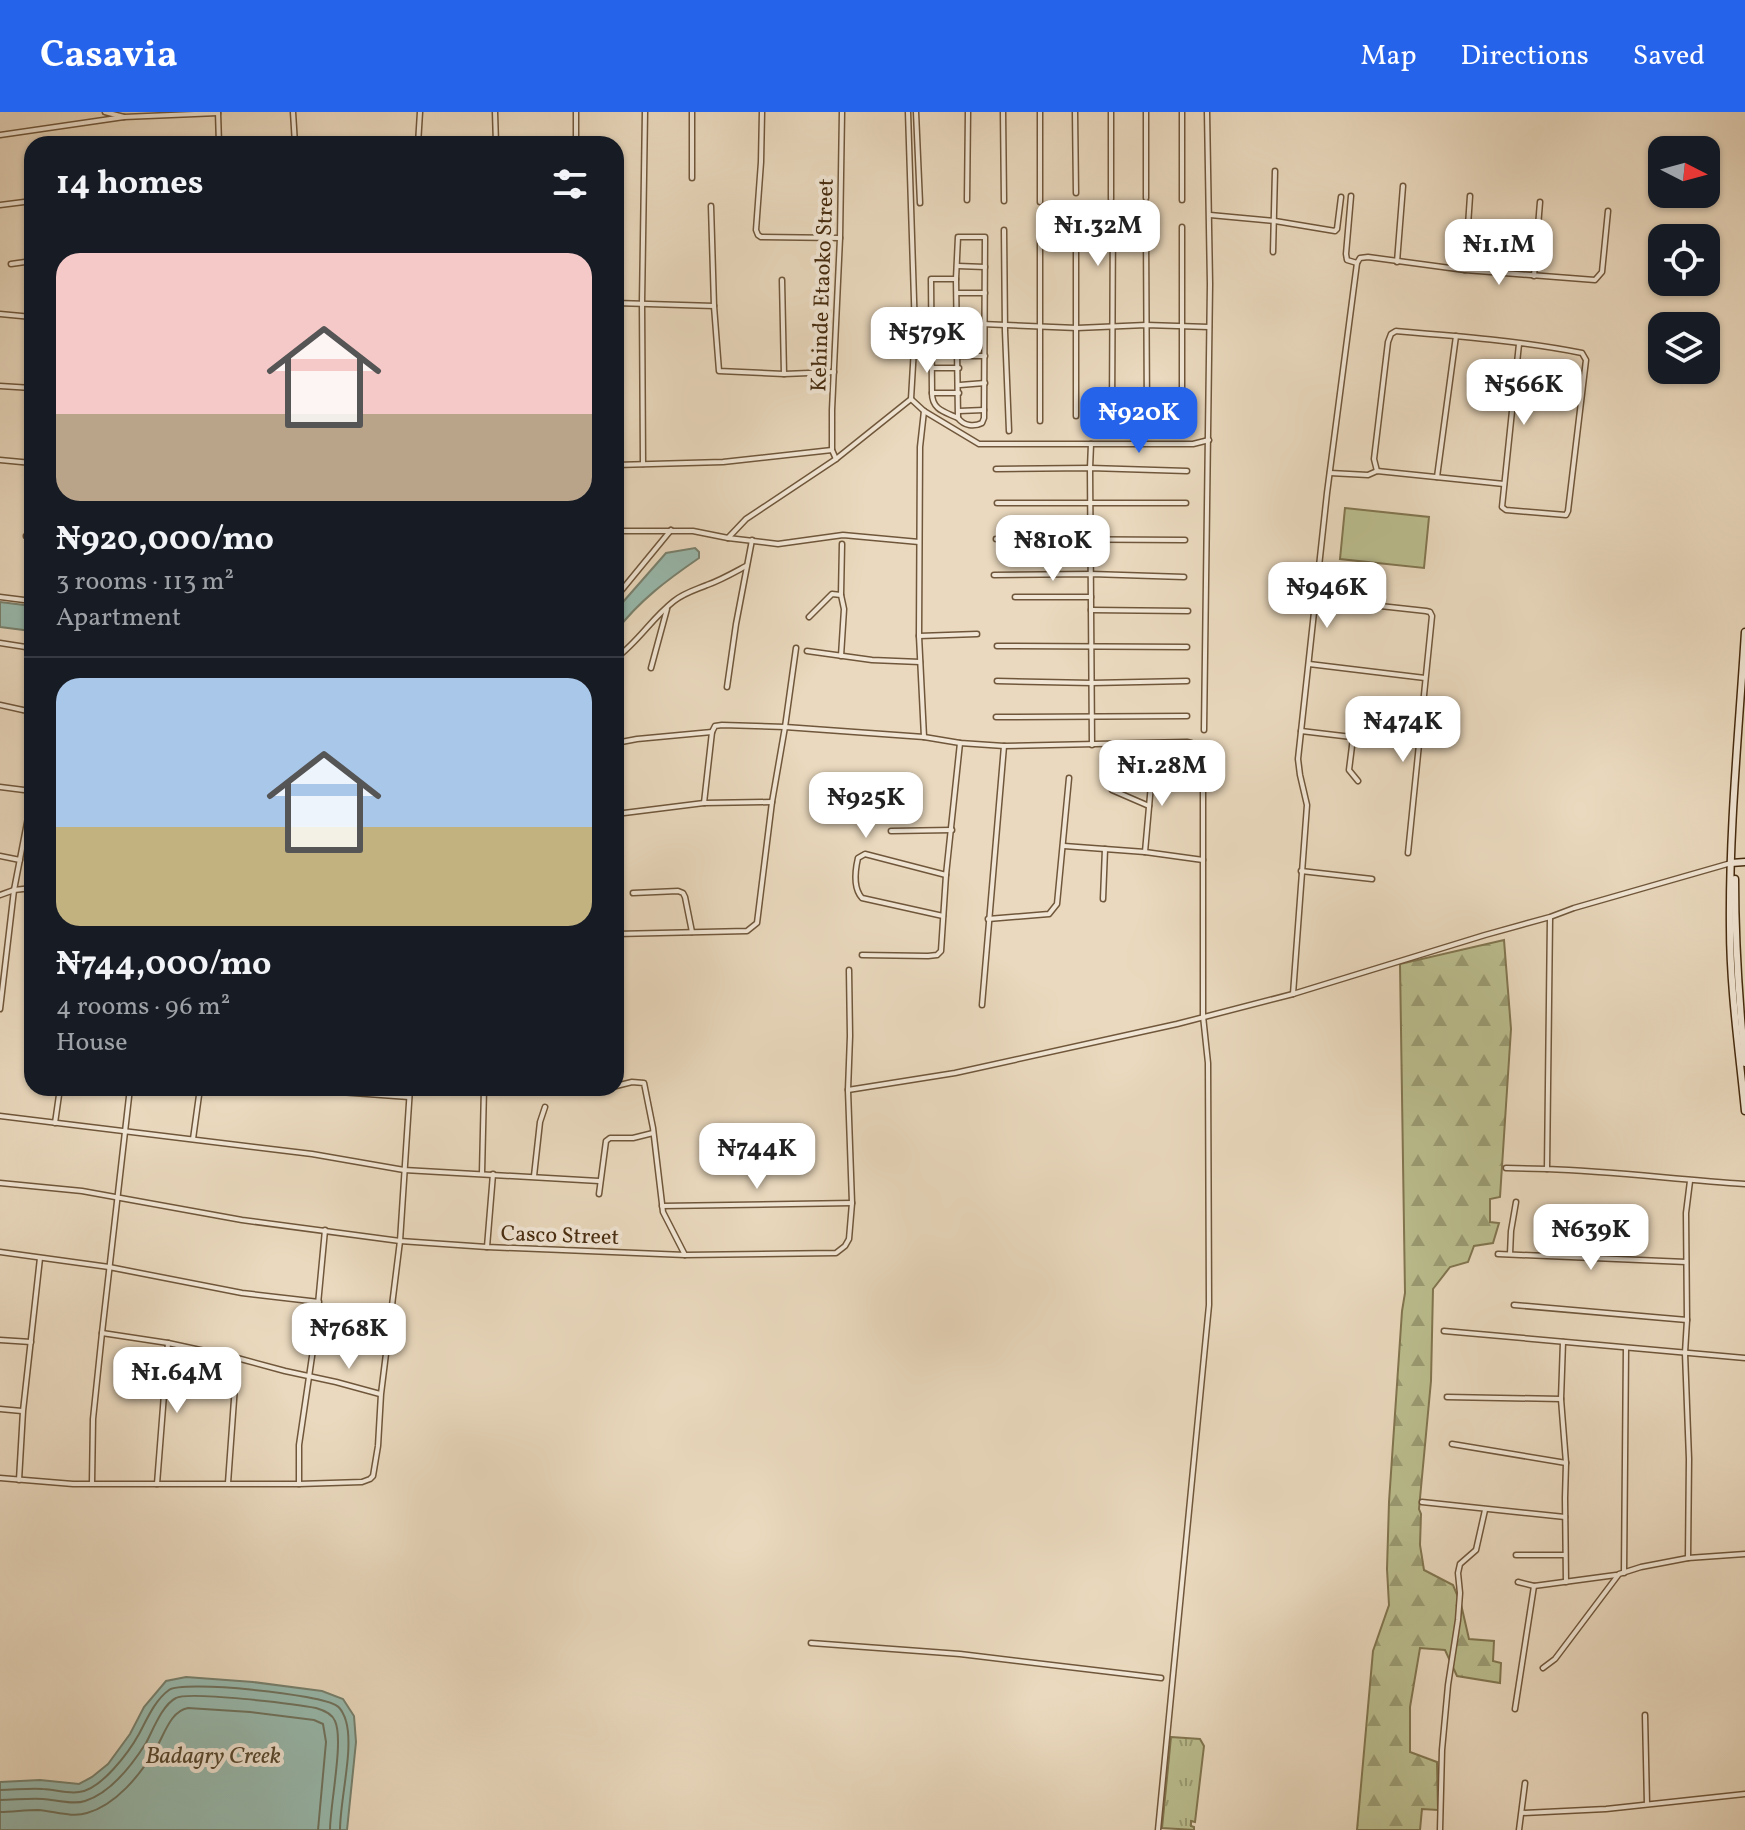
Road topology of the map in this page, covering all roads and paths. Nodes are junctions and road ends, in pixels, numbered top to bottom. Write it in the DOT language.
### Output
graph roads {
  1 [pos="105,112"];
  2 [pos="218,112"];
  3 [pos="293,112"];
  4 [pos="420,112"];
  5 [pos="495,112"];
  6 [pos="576,112"];
  7 [pos="645,112"];
  8 [pos="692,112"];
  9 [pos="762,112"];
  10 [pos="842,112"];
  11 [pos="908,112"];
  12 [pos="916,112"];
  13 [pos="968,112"];
  14 [pos="1003,112"];
  15 [pos="1040,112"];
  16 [pos="1075,112"];
  17 [pos="1111,112"];
  18 [pos="1146,112"];
  19 [pos="1182,112"];
  20 [pos="1207,112"];
  21 [pos="124,117"];
  22 [pos="0,135"];
  23 [pos="219,136"];
  24 [pos="294,136"];
  25 [pos="418,136"];
  26 [pos="496,136"];
  27 [pos="576,136"];
  28 [pos="1275,171"];
  29 [pos="692,178"];
  30 [pos="1403,186"];
  31 [pos="1076,193"];
  32 [pos="1351,196"];
  33 [pos="1470,196"];
  34 [pos="1341,197"];
  35 [pos="1146,198"];
  36 [pos="1111,199"];
  37 [pos="967,200"];
  38 [pos="1182,200"];
  39 [pos="1004,201"];
  40 [pos="24,202"];
  41 [pos="1040,202"];
  42 [pos="1540,202"];
  43 [pos="920,203"];
  44 [pos="0,205"];
  45 [pos="711,206"];
  46 [pos="1113,209"];
  47 [pos="1608,211"];
  48 [pos="1210,215"];
  49 [pos="1275,221"];
  50 [pos="1182,227"];
  51 [pos="1076,228"];
  52 [pos="1040,229"];
  53 [pos="1004,230"];
  54 [pos="1146,230"];
  55 [pos="840,238"];
  56 [pos="1273,252"];
  57 [pos="24,262"];
  58 [pos="1397,262"];
  59 [pos="1357,263"];
  60 [pos="11,264"];
  61 [pos="958,266"];
  62 [pos="985,267"];
  63 [pos="1465,270"];
  64 [pos="1534,276"];
  65 [pos="956,279"];
  66 [pos="782,280"];
  67 [pos="957,293"];
  68 [pos="985,293"];
  69 [pos="624,303"];
  70 [pos="642,303"];
  71 [pos="714,306"];
  72 [pos="0,314"];
  73 [pos="24,316"];
  74 [pos="957,323"];
  75 [pos="985,325"];
  76 [pos="1006,325"];
  77 [pos="1146,325"];
  78 [pos="933,326"];
  79 [pos="1112,326"];
  80 [pos="1040,327"];
  81 [pos="1182,327"];
  82 [pos="1209,327"];
  83 [pos="1077,328"];
  84 [pos="1456,336"];
  85 [pos="1519,344"];
  86 [pos="958,356"];
  87 [pos="985,356"];
  88 [pos="932,368"];
  89 [pos="959,368"];
  90 [pos="834,372"];
  91 [pos="784,374"];
  92 [pos="985,383"];
  93 [pos="959,385"];
  94 [pos="0,386"];
  95 [pos="24,388"];
  96 [pos="932,393"];
  97 [pos="959,393"];
  98 [pos="911,399"];
  99 [pos="984,410"];
  100 [pos="924,411"];
  101 [pos="958,411"];
  102 [pos="1076,416"];
  103 [pos="958,418"];
  104 [pos="1112,419"];
  105 [pos="1147,420"];
  106 [pos="1182,420"];
  107 [pos="1040,421"];
  108 [pos="1009,431"];
  109 [pos="1209,440"];
  110 [pos="1091,443"];
  111 [pos="832,450"];
  112 [pos="836,459"];
  113 [pos="0,460"];
  114 [pos="24,462"];
  115 [pos="643,464"];
  116 [pos="624,465"];
  117 [pos="1090,468"];
  118 [pos="996,469"];
  119 [pos="1187,471"];
  120 [pos="1377,471"];
  121 [pos="1330,473"];
  122 [pos="1437,477"];
  123 [pos="1504,484"];
  124 [pos="997,503"];
  125 [pos="1090,503"];
  126 [pos="1186,503"];
  127 [pos="671,530"];
  128 [pos="624,531"];
  129 [pos="728,538"];
  130 [pos="996,539"];
  131 [pos="1091,539"];
  132 [pos="752,540"];
  133 [pos="1185,540"];
  134 [pos="919,542"];
  135 [pos="842,544"];
  136 [pos="746,566"];
  137 [pos="1091,574"];
  138 [pos="994,575"];
  139 [pos="1184,577"];
  140 [pos="624,587"];
  141 [pos="841,595"];
  142 [pos="0,597"];
  143 [pos="1015,597"];
  144 [pos="1091,597"];
  145 [pos="1316,599"];
  146 [pos="24,600"];
  147 [pos="667,607"];
  148 [pos="1091,610"];
  149 [pos="1188,611"];
  150 [pos="809,617"];
  151 [pos="1745,632"];
  152 [pos="977,634"];
  153 [pos="919,636"];
  154 [pos="0,643"];
  155 [pos="997,646"];
  156 [pos="24,647"];
  157 [pos="1187,647"];
  158 [pos="796,648"];
  159 [pos="1092,648"];
  160 [pos="807,651"];
  161 [pos="624,652"];
  162 [pos="841,656"];
  163 [pos="920,662"];
  164 [pos="1309,664"];
  165 [pos="651,668"];
  166 [pos="1426,679"];
  167 [pos="997,681"];
  168 [pos="1187,681"];
  169 [pos="1745,681"];
  170 [pos="1092,683"];
  171 [pos="727,687"];
  172 [pos="0,705"];
  173 [pos="24,710"];
  174 [pos="1187,716"];
  175 [pos="996,717"];
  176 [pos="1092,717"];
  177 [pos="785,727"];
  178 [pos="1204,730"];
  179 [pos="1301,731"];
  180 [pos="712,732"];
  181 [pos="924,737"];
  182 [pos="1353,738"];
  183 [pos="624,741"];
  184 [pos="960,743"];
  185 [pos="1092,745"];
  186 [pos="1419,745"];
  187 [pos="1004,746"];
  188 [pos="1153,762"];
  189 [pos="1069,778"];
  190 [pos="1358,781"];
  191 [pos="0,787"];
  192 [pos="1112,790"];
  193 [pos="24,792"];
  194 [pos="772,802"];
  195 [pos="704,803"];
  196 [pos="1149,806"];
  197 [pos="624,813"];
  198 [pos="952,830"];
  199 [pos="891,831"];
  200 [pos="24,838"];
  201 [pos="1064,846"];
  202 [pos="1105,849"];
  203 [pos="1145,852"];
  204 [pos="1408,853"];
  205 [pos="0,856"];
  206 [pos="20,860"];
  207 [pos="1203,860"];
  208 [pos="1745,862"];
  209 [pos="1733,863"];
  210 [pos="1301,871"];
  211 [pos="946,875"];
  212 [pos="1372,879"];
  213 [pos="24,889"];
  214 [pos="14,890"];
  215 [pos="633,893"];
  216 [pos="0,895"];
  217 [pos="1103,899"];
  218 [pos="943,916"];
  219 [pos="1550,917"];
  220 [pos="988,919"];
  221 [pos="692,932"];
  222 [pos="624,934"];
  223 [pos="862,955"];
  224 [pos="849,970"];
  225 [pos="1293,994"];
  226 [pos="982,1005"];
  227 [pos="0,1008"];
  228 [pos="1203,1016"];
  229 [pos="1745,1063"];
  230 [pos="624,1084"];
  231 [pos="848,1090"];
  232 [pos="59,1096"];
  233 [pos="129,1096"];
  234 [pos="199,1096"];
  235 [pos="395,1096"];
  236 [pos="484,1096"];
  237 [pos="409,1097"];
  238 [pos="545,1107"];
  239 [pos="1745,1111"];
  240 [pos="0,1116"];
  241 [pos="55,1123"];
  242 [pos="125,1130"];
  243 [pos="653,1133"];
  244 [pos="193,1139"];
  245 [pos="1506,1168"];
  246 [pos="1547,1169"];
  247 [pos="404,1170"];
  248 [pos="482,1173"];
  249 [pos="493,1174"];
  250 [pos="534,1177"];
  251 [pos="1691,1180"];
  252 [pos="599,1181"];
  253 [pos="0,1183"];
  254 [pos="1745,1184"];
  255 [pos="599,1194"];
  256 [pos="118,1197"];
  257 [pos="1516,1202"];
  258 [pos="852,1203"];
  259 [pos="662,1206"];
  260 [pos="1563,1211"];
  261 [pos="325,1230"];
  262 [pos="400,1241"];
  263 [pos="487,1247"];
  264 [pos="0,1252"];
  265 [pos="1498,1254"];
  266 [pos="1510,1254"];
  267 [pos="685,1255"];
  268 [pos="1561,1256"];
  269 [pos="40,1258"];
  270 [pos="1686,1262"];
  271 [pos="109,1267"];
  272 [pos="319,1302"];
  273 [pos="1514,1305"];
  274 [pos="1687,1320"];
  275 [pos="1444,1331"];
  276 [pos="102,1333"];
  277 [pos="0,1340"];
  278 [pos="31,1342"];
  279 [pos="1563,1342"];
  280 [pos="168,1343"];
  281 [pos="1626,1348"];
  282 [pos="1685,1353"];
  283 [pos="237,1358"];
  284 [pos="1745,1358"];
  285 [pos="310,1377"];
  286 [pos="381,1394"];
  287 [pos="1447,1397"];
  288 [pos="1561,1399"];
  289 [pos="0,1409"];
  290 [pos="23,1411"];
  291 [pos="1452,1444"];
  292 [pos="1566,1463"];
  293 [pos="0,1478"];
  294 [pos="19,1480"];
  295 [pos="92,1483"];
  296 [pos="228,1483"];
  297 [pos="157,1484"];
  298 [pos="299,1484"];
  299 [pos="1422,1502"];
  300 [pos="1485,1510"];
  301 [pos="1565,1517"];
  302 [pos="1745,1554"];
  303 [pos="1516,1555"];
  304 [pos="1565,1555"];
  305 [pos="1688,1558"];
  306 [pos="1622,1574"];
  307 [pos="1518,1582"];
  308 [pos="1566,1582"];
  309 [pos="1534,1586"];
  310 [pos="811,1643"];
  311 [pos="1543,1668"];
  312 [pos="1161,1678"];
  313 [pos="1515,1709"];
  314 [pos="1645,1715"];
  315 [pos="1525,1783"];
  316 [pos="1745,1794"];
  317 [pos="1647,1804"];
  318 [pos="1522,1813"];
  319 [pos="1158,1830"];
  320 [pos="1440,1830"];
  321 [pos="1519,1830"];
  1 -- 21 [label="street"];
  2 -- 21 [label="street"];
  2 -- 23 [label="street"];
  3 -- 24 [label="street"];
  4 -- 25 [label="street"];
  5 -- 26 [label="street"];
  6 -- 27 [label="street"];
  7 -- 70 [label="street"];
  8 -- 29 [label="street"];
  9 -- 55 [label="street"];
  10 -- 55 [label="street, Kehinde Etaoko Street"];
  11 -- 98 [label="street"];
  12 -- 43 [label="street"];
  13 -- 37 [label="street"];
  14 -- 39 [label="street"];
  15 -- 41 [label="street"];
  16 -- 31 [label="street"];
  17 -- 36 [label="street"];
  18 -- 35 [label="street"];
  19 -- 38 [label="street"];
  20 -- 48 [label="street"];
  21 -- 22 [label="street"];
  28 -- 49 [label="street"];
  30 -- 58 [label="street"];
  32 -- 59 [label="street"];
  33 -- 63 [label="street"];
  34 -- 49 [label="street"];
  40 -- 44 [label="street"];
  42 -- 64 [label="street"];
  45 -- 71 [label="street"];
  46 -- 79 [label="street"];
  47 -- 64 [label="street"];
  48 -- 49 [label="street"];
  48 -- 82 [label="street"];
  49 -- 56 [label="street"];
  50 -- 81 [label="street"];
  51 -- 83 [label="street"];
  52 -- 80 [label="street"];
  53 -- 76 [label="street"];
  54 -- 77 [label="street"];
  55 -- 90 [label="street, Kehinde Etaoko Street"];
  57 -- 60 [label="street"];
  58 -- 59 [label="street"];
  58 -- 63 [label="street"];
  59 -- 121 [label="street"];
  61 -- 62 [label="street"];
  61 -- 62 [label="street"];
  61 -- 65 [label="street"];
  62 -- 68 [label="street"];
  63 -- 64 [label="street"];
  65 -- 67 [label="street"];
  65 -- 78 [label="street"];
  66 -- 91 [label="street"];
  67 -- 68 [label="street"];
  67 -- 74 [label="street"];
  68 -- 75 [label="street"];
  69 -- 70 [label="street"];
  70 -- 71 [label="street"];
  70 -- 115 [label="street"];
  71 -- 91 [label="street"];
  72 -- 73 [label="street"];
  74 -- 75 [label="street"];
  74 -- 78 [label="street"];
  74 -- 86 [label="street"];
  75 -- 76 [label="street"];
  75 -- 87 [label="street"];
  76 -- 80 [label="street"];
  76 -- 108 [label="street"];
  77 -- 79 [label="street"];
  77 -- 81 [label="street"];
  77 -- 105 [label="street"];
  78 -- 88 [label="street"];
  79 -- 83 [label="street"];
  79 -- 104 [label="street"];
  80 -- 83 [label="street"];
  80 -- 107 [label="street"];
  81 -- 82 [label="street"];
  81 -- 106 [label="street"];
  82 -- 109 [label="street"];
  83 -- 102 [label="street"];
  84 -- 85 [label="street"];
  84 -- 120 [label="street"];
  84 -- 122 [label="street"];
  85 -- 123 [label="street"];
  85 -- 123 [label="street"];
  86 -- 87 [label="street"];
  86 -- 89 [label="street"];
  87 -- 92 [label="street"];
  88 -- 89 [label="street"];
  88 -- 96 [label="street"];
  89 -- 93 [label="street"];
  90 -- 91 [label="street"];
  90 -- 111 [label="street, Kehinde Etaoko Street"];
  92 -- 93 [label="street"];
  92 -- 99 [label="street"];
  93 -- 97 [label="street"];
  94 -- 95 [label="street"];
  96 -- 97 [label="street"];
  96 -- 103 [label="street"];
  97 -- 101 [label="street"];
  98 -- 100 [label="street"];
  98 -- 112 [label="street"];
  99 -- 101 [label="street"];
  99 -- 103 [label="street"];
  100 -- 110 [label="street"];
  100 -- 134 [label="street"];
  101 -- 103 [label="street"];
  109 -- 110 [label="street"];
  109 -- 178 [label="street"];
  110 -- 117 [label="street"];
  111 -- 112 [label="street, Kehinde Etaoko Street"];
  111 -- 115 [label="street"];
  112 -- 129 [label="street"];
  113 -- 114 [label="street"];
  115 -- 116 [label="street"];
  117 -- 118 [label="street"];
  117 -- 119 [label="street"];
  117 -- 125 [label="street"];
  120 -- 121 [label="street"];
  120 -- 122 [label="street"];
  121 -- 145 [label="street"];
  122 -- 123 [label="street"];
  124 -- 125 [label="street"];
  125 -- 126 [label="street"];
  125 -- 131 [label="street"];
  127 -- 128 [label="street"];
  127 -- 129 [label="street"];
  127 -- 140 [label="street"];
  129 -- 132 [label="street"];
  130 -- 131 [label="street"];
  131 -- 133 [label="street"];
  131 -- 137 [label="street"];
  132 -- 134 [label="street"];
  132 -- 136 [label="street"];
  134 -- 153 [label="street"];
  135 -- 141 [label="street"];
  136 -- 147 [label="street"];
  136 -- 171 [label="street"];
  137 -- 138 [label="street"];
  137 -- 139 [label="street"];
  137 -- 144 [label="street"];
  141 -- 150 [label="street"];
  141 -- 162 [label="street"];
  142 -- 146 [label="street"];
  143 -- 144 [label="street"];
  144 -- 148 [label="street"];
  145 -- 164 [label="street"];
  145 -- 166 [label="street"];
  147 -- 161 [label="street"];
  147 -- 165 [label="street"];
  148 -- 149 [label="street"];
  148 -- 159 [label="street"];
  151 -- 209 [label="main road"];
  152 -- 153 [label="street"];
  153 -- 163 [label="street"];
  154 -- 156 [label="street"];
  155 -- 159 [label="street"];
  157 -- 159 [label="street"];
  158 -- 177 [label="street"];
  159 -- 170 [label="street"];
  160 -- 162 [label="street"];
  162 -- 163 [label="street"];
  163 -- 181 [label="street"];
  164 -- 166 [label="street"];
  164 -- 179 [label="street"];
  166 -- 186 [label="street"];
  167 -- 170 [label="street"];
  168 -- 170 [label="street"];
  169 -- 209 [label="main road"];
  170 -- 176 [label="street"];
  172 -- 173 [label="street"];
  174 -- 176 [label="street"];
  175 -- 176 [label="street"];
  176 -- 185 [label="street"];
  177 -- 180 [label="street"];
  177 -- 181 [label="street"];
  177 -- 194 [label="street"];
  179 -- 182 [label="street"];
  179 -- 210 [label="street"];
  180 -- 183 [label="street"];
  180 -- 195 [label="street"];
  181 -- 184 [label="street"];
  182 -- 186 [label="street"];
  182 -- 190 [label="street"];
  184 -- 187 [label="street"];
  184 -- 198 [label="street"];
  185 -- 187 [label="street"];
  185 -- 207 [label="street"];
  186 -- 204 [label="street"];
  187 -- 220 [label="street"];
  188 -- 196 [label="street"];
  189 -- 201 [label="street"];
  191 -- 193 [label="street"];
  192 -- 196 [label="street"];
  194 -- 195 [label="street"];
  194 -- 221 [label="street"];
  195 -- 197 [label="street"];
  196 -- 203 [label="street"];
  198 -- 199 [label="street"];
  198 -- 211 [label="street"];
  200 -- 206 [label="street"];
  201 -- 202 [label="street"];
  201 -- 220 [label="street"];
  202 -- 203 [label="street"];
  202 -- 217 [label="street"];
  203 -- 207 [label="street"];
  205 -- 206 [label="street"];
  206 -- 214 [label="street"];
  207 -- 228 [label="street"];
  208 -- 209 [label="main road"];
  209 -- 219 [label="street"];
  209 -- 229 [label="main road"];
  209 -- 239 [label="main road"];
  210 -- 212 [label="street"];
  210 -- 225 [label="street"];
  211 -- 218 [label="street"];
  211 -- 218 [label="street"];
  213 -- 214 [label="street"];
  214 -- 216 [label="street"];
  214 -- 227 [label="street"];
  215 -- 221 [label="street"];
  218 -- 223 [label="street"];
  219 -- 225 [label="street"];
  219 -- 246 [label="street"];
  220 -- 226 [label="street"];
  221 -- 222 [label="street"];
  224 -- 231 [label="street, Casco Street"];
  225 -- 228 [label="street"];
  228 -- 231 [label="street"];
  228 -- 319 [label="street"];
  230 -- 243 [label="street"];
  231 -- 258 [label="street, Casco Street"];
  232 -- 241 [label="street"];
  233 -- 242 [label="street"];
  234 -- 244 [label="street"];
  235 -- 237 [label="street"];
  236 -- 248 [label="street"];
  237 -- 247 [label="street"];
  238 -- 250 [label="street"];
  240 -- 241 [label="street"];
  241 -- 242 [label="street"];
  242 -- 244 [label="street"];
  242 -- 256 [label="street"];
  243 -- 252 [label="street"];
  243 -- 259 [label="street"];
  244 -- 247 [label="street"];
  245 -- 246 [label="street"];
  246 -- 251 [label="street"];
  247 -- 248 [label="street"];
  247 -- 262 [label="street"];
  248 -- 249 [label="street"];
  249 -- 250 [label="street"];
  249 -- 263 [label="street"];
  250 -- 252 [label="street"];
  251 -- 254 [label="street"];
  251 -- 270 [label="street"];
  252 -- 255 [label="street"];
  253 -- 256 [label="street, Casco Street"];
  256 -- 261 [label="street, Casco Street"];
  256 -- 271 [label="street"];
  257 -- 266 [label="street"];
  258 -- 259 [label="street"];
  258 -- 267 [label="street, Casco Street"];
  259 -- 267 [label="street"];
  260 -- 268 [label="street"];
  261 -- 262 [label="street, Casco Street"];
  261 -- 272 [label="street"];
  262 -- 263 [label="street, Casco Street"];
  262 -- 286 [label="street"];
  263 -- 267 [label="street, Casco Street"];
  264 -- 269 [label="street"];
  265 -- 266 [label="street"];
  266 -- 268 [label="street"];
  268 -- 270 [label="street"];
  269 -- 271 [label="street"];
  269 -- 278 [label="street"];
  270 -- 274 [label="street"];
  271 -- 272 [label="street"];
  271 -- 276 [label="street"];
  272 -- 285 [label="street"];
  273 -- 274 [label="street"];
  274 -- 282 [label="street"];
  275 -- 279 [label="street"];
  276 -- 280 [label="street"];
  276 -- 295 [label="street"];
  277 -- 278 [label="street"];
  278 -- 290 [label="street"];
  279 -- 281 [label="street"];
  279 -- 288 [label="street"];
  280 -- 283 [label="street"];
  280 -- 297 [label="street"];
  281 -- 282 [label="street"];
  281 -- 306 [label="street"];
  282 -- 284 [label="street"];
  282 -- 305 [label="street"];
  283 -- 285 [label="street"];
  283 -- 296 [label="street"];
  285 -- 286 [label="street"];
  285 -- 298 [label="street"];
  286 -- 298 [label="street"];
  287 -- 288 [label="street"];
  288 -- 292 [label="street"];
  289 -- 290 [label="street"];
  290 -- 294 [label="street"];
  291 -- 292 [label="street"];
  292 -- 301 [label="street"];
  293 -- 294 [label="street"];
  294 -- 295 [label="street"];
  295 -- 297 [label="street"];
  296 -- 297 [label="street"];
  296 -- 298 [label="street"];
  299 -- 300 [label="street"];
  300 -- 301 [label="street"];
  300 -- 320 [label="street"];
  301 -- 304 [label="street"];
  302 -- 305 [label="street"];
  303 -- 304 [label="street"];
  304 -- 308 [label="street"];
  305 -- 306 [label="street"];
  306 -- 308 [label="street"];
  306 -- 311 [label="street"];
  307 -- 309 [label="street"];
  308 -- 309 [label="street"];
  309 -- 313 [label="street"];
  310 -- 312 [label="street"];
  314 -- 317 [label="street"];
  315 -- 318 [label="street"];
  316 -- 317 [label="street"];
  317 -- 318 [label="street"];
  318 -- 321 [label="street"];
}
